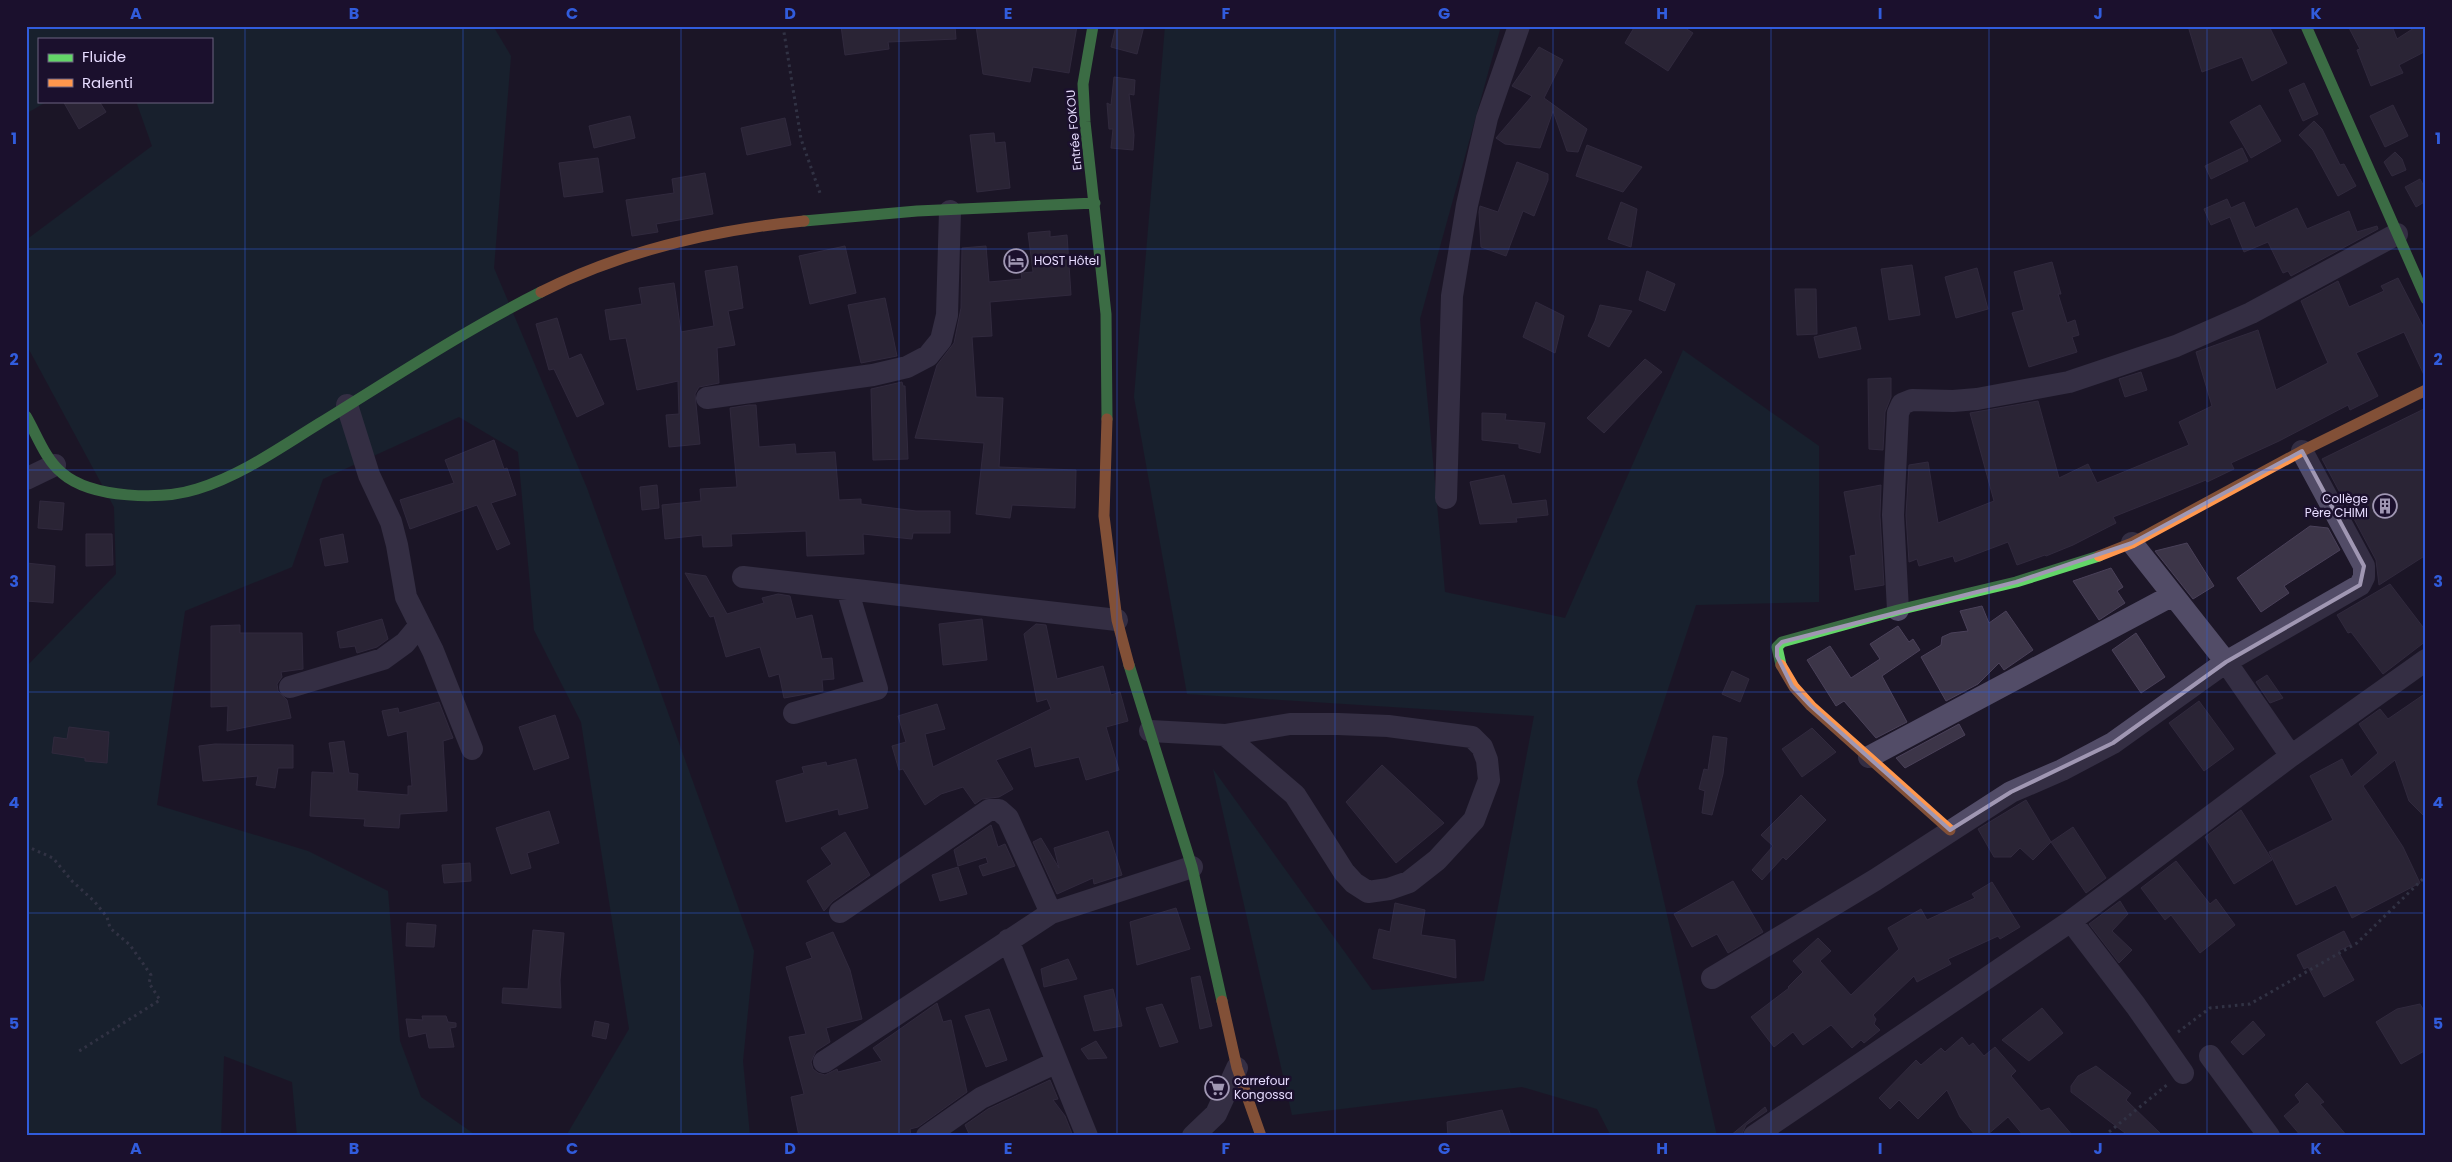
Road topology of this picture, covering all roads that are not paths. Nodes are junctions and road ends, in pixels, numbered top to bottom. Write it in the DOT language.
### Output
graph roads {
  1 [pos="1093,26"];
  2 [pos="1519,26"];
  3 [pos="2306,26"];
  4 [pos="1095,203"];
  5 [pos="950,210"];
  6 [pos="2397,234"];
  7 [pos="2426,299"];
  8 [pos="2426,390"];
  9 [pos="707,398"];
  10 [pos="347,405"];
  11 [pos="26,416"];
  12 [pos="2302,451"];
  13 [pos="55,465"];
  14 [pos="26,479"];
  15 [pos="1446,498"];
  16 [pos="2132,544"];
  17 [pos="743,577"];
  18 [pos="847,589"];
  19 [pos="2173,595"];
  20 [pos="1898,610"];
  21 [pos="1117,620"];
  22 [pos="420,625"];
  23 [pos="2426,660"];
  24 [pos="2226,662"];
  25 [pos="290,687"];
  26 [pos="794,714"];
  27 [pos="1150,731"];
  28 [pos="1225,735"];
  29 [pos="472,749"];
  30 [pos="2291,756"];
  31 [pos="1869,757"];
  32 [pos="1950,830"];
  33 [pos="1192,867"];
  34 [pos="840,912"];
  35 [pos="1052,913"];
  36 [pos="2071,921"];
  37 [pos="1008,940"];
  38 [pos="1712,978"];
  39 [pos="2210,1056"];
  40 [pos="824,1062"];
  41 [pos="1057,1062"];
  42 [pos="1237,1068"];
  43 [pos="2183,1073"];
  44 [pos="927,1136"];
  45 [pos="1087,1136"];
  46 [pos="1193,1136"];
  47 [pos="1261,1136"];
  48 [pos="1754,1136"];
  49 [pos="2269,1136"];
  1 -- 4 [label="street, Entrée FOKOU"];
  2 -- 15 [label="street"];
  3 -- 6 [label="street"];
  4 -- 5 [label="street"];
  4 -- 21 [label="street, Entrée FOKOU"];
  5 -- 9 [label="street"];
  5 -- 10 [label="street"];
  6 -- 7 [label="street"];
  6 -- 20 [label="street"];
  8 -- 12 [label="street"];
  10 -- 13 [label="street"];
  10 -- 22 [label="street"];
  11 -- 13 [label="street"];
  12 -- 16 [label="street"];
  12 -- 24 [label="street"];
  13 -- 14 [label="street"];
  16 -- 19 [label="street"];
  16 -- 20 [label="street"];
  17 -- 18 [label="street"];
  18 -- 21 [label="street"];
  18 -- 26 [label="street"];
  19 -- 24 [label="street"];
  19 -- 31 [label="street"];
  20 -- 31 [label="street"];
  21 -- 27 [label="street, Entrée FOKOU"];
  22 -- 25 [label="street"];
  22 -- 29 [label="street"];
  23 -- 30 [label="street"];
  24 -- 30 [label="street"];
  24 -- 32 [label="street"];
  27 -- 28 [label="street"];
  27 -- 33 [label="street, Entrée FOKOU"];
  28 -- 28 [label="street"];
  30 -- 36 [label="street"];
  31 -- 32 [label="street"];
  32 -- 38 [label="street"];
  33 -- 35 [label="street"];
  33 -- 42 [label="street, Entrée FOKOU"];
  34 -- 35 [label="street"];
  35 -- 37 [label="street"];
  36 -- 43 [label="street"];
  36 -- 48 [label="street"];
  37 -- 40 [label="street"];
  37 -- 41 [label="street"];
  39 -- 49 [label="street"];
  41 -- 44 [label="street"];
  41 -- 45 [label="street"];
  42 -- 46 [label="street"];
  42 -- 47 [label="street, Entrée FOKOU"];
}
